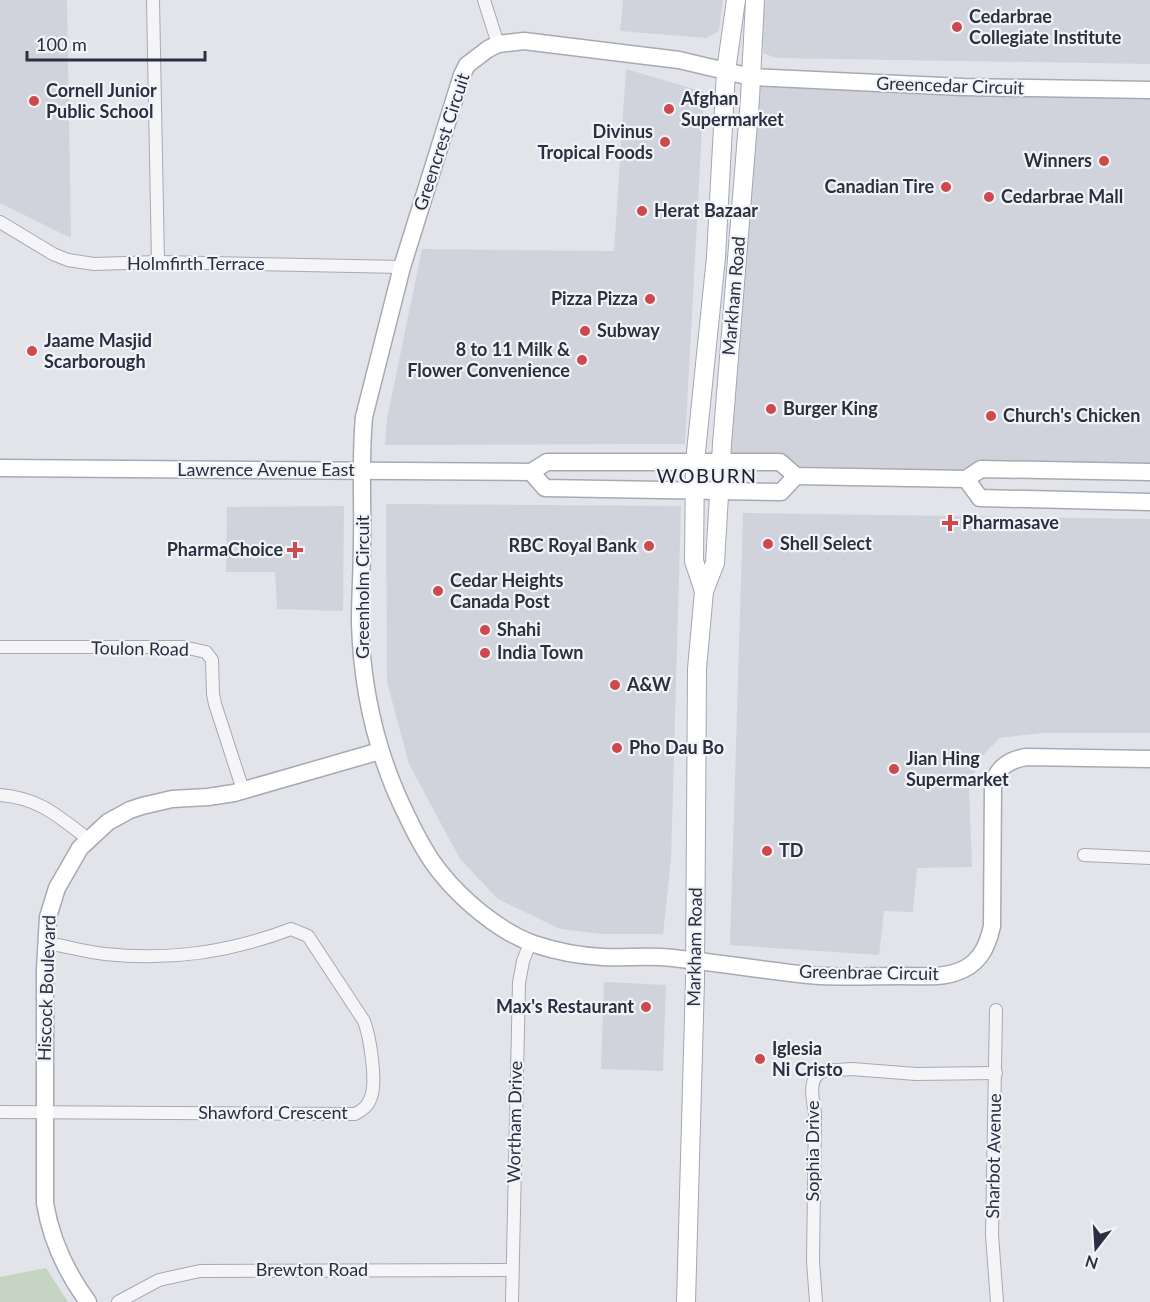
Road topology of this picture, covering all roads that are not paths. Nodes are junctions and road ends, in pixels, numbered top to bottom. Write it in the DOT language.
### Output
graph roads {
  1 [pos="153,0"];
  2 [pos="484,0"];
  3 [pos="736,0"];
  4 [pos="755,0"];
  5 [pos="498,44"];
  6 [pos="726,71"];
  7 [pos="751,77"];
  8 [pos="1150,90"];
  9 [pos="0,222"];
  10 [pos="158,262"];
  11 [pos="402,267"];
  12 [pos="695,462"];
  13 [pos="721,462"];
  14 [pos="0,468"];
  15 [pos="361,471"];
  16 [pos="531,472"];
  17 [pos="1150,472"];
  18 [pos="796,476"];
  19 [pos="966,479"];
  20 [pos="696,491"];
  21 [pos="720,491"];
  22 [pos="1150,502"];
  23 [pos="704,591"];
  24 [pos="0,647"];
  25 [pos="380,751"];
  26 [pos="1150,759"];
  27 [pos="243,790"];
  28 [pos="0,795"];
  29 [pos="88,839"];
  30 [pos="1084,855"];
  31 [pos="1150,858"];
  32 [pos="46,943"];
  33 [pos="530,943"];
  34 [pos="695,961"];
  35 [pos="996,1010"];
  36 [pos="996,1073"];
  37 [pos="0,1112"];
  38 [pos="45,1113"];
  39 [pos="512,1270"];
  40 [pos="88,1302"];
  41 [pos="118,1302"];
  42 [pos="512,1302"];
  43 [pos="686,1302"];
  44 [pos="816,1302"];
  45 [pos="998,1302"];
  1 -- 10 [label="street"];
  2 -- 5 [label="street"];
  3 -- 6 [label="main road, Markham Road"];
  4 -- 7 [label="main road, Markham Road"];
  5 -- 6 [label="street, Greencrest Circuit"];
  5 -- 11 [label="street, Greencrest Circuit"];
  6 -- 7 [label="street, Greencrest Circuit"];
  6 -- 12 [label="main road, Markham Road"];
  7 -- 8 [label="street, Greencedar Circuit"];
  7 -- 13 [label="main road, Markham Road"];
  9 -- 10 [label="street, Holmfirth Terrace"];
  10 -- 11 [label="street, Holmfirth Terrace"];
  11 -- 15 [label="street, Greencrest Circuit"];
  12 -- 13 [label="street, Lawrence Avenue East"];
  12 -- 16 [label="street, Lawrence Avenue East"];
  12 -- 20 [label="main road, Markham Road"];
  13 -- 18 [label="street, Lawrence Avenue East"];
  13 -- 21 [label="main road, Markham Road"];
  14 -- 15 [label="street, Lawrence Avenue East"];
  15 -- 16 [label="street, Lawrence Avenue East"];
  15 -- 25 [label="street, Greenholm Circuit"];
  16 -- 20 [label="street"];
  17 -- 19 [label="street, Lawrence Avenue East"];
  18 -- 19 [label="street, Lawrence Avenue East"];
  18 -- 21 [label="street"];
  19 -- 22 [label="street"];
  20 -- 21 [label="street"];
  20 -- 23 [label="main road, Markham Road"];
  21 -- 23 [label="main road, Markham Road"];
  23 -- 34 [label="main road, Markham Road"];
  24 -- 27 [label="street, Toulon Road"];
  25 -- 27 [label="street, Hiscock Boulevard"];
  25 -- 33 [label="street, Greenholm Circuit"];
  26 -- 34 [label="street, Greenbrae Circuit"];
  27 -- 29 [label="street, Hiscock Boulevard"];
  28 -- 29 [label="street"];
  29 -- 32 [label="street, Hiscock Boulevard"];
  30 -- 31 [label="street"];
  32 -- 38 [label="street, Hiscock Boulevard"];
  32 -- 38 [label="street, Shawford Crescent"];
  33 -- 34 [label="street, Greenholm Circuit"];
  33 -- 39 [label="street, Wortham Drive"];
  34 -- 43 [label="main road, Markham Road"];
  35 -- 36 [label="street, Sharbot Avenue"];
  36 -- 44 [label="street, Sophia Drive"];
  36 -- 45 [label="street, Sharbot Avenue"];
  37 -- 38 [label="street, Shawford Crescent"];
  38 -- 40 [label="street, Hiscock Boulevard"];
  39 -- 41 [label="street, Brewton Road"];
  39 -- 42 [label="street, Wortham Drive"];
}
